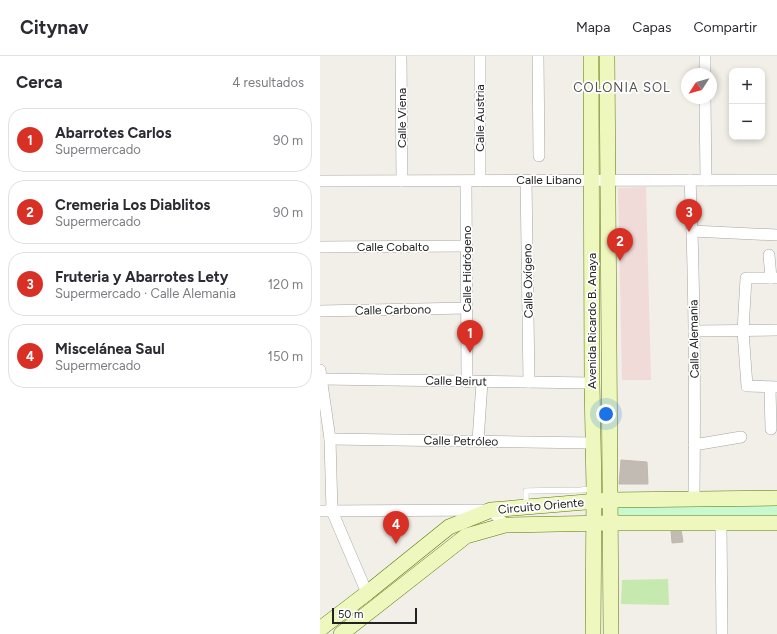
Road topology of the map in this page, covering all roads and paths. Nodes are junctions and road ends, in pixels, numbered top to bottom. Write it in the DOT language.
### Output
graph roads {
  1 [pos="401,56"];
  2 [pos="480,56"];
  3 [pos="538,56"];
  4 [pos="591,56"];
  5 [pos="607,56"];
  6 [pos="705,56"];
  7 [pos="705,68"];
  8 [pos="705,104"];
  9 [pos="539,156"];
  10 [pos="526,180"];
  11 [pos="592,180"];
  12 [pos="607,180"];
  13 [pos="690,180"];
  14 [pos="706,180"];
  15 [pos="777,180"];
  16 [pos="320,181"];
  17 [pos="402,181"];
  18 [pos="466,181"];
  19 [pos="480,181"];
  20 [pos="692,231"];
  21 [pos="777,234"];
  22 [pos="467,246"];
  23 [pos="320,247"];
  24 [pos="769,255"];
  25 [pos="774,278"];
  26 [pos="467,308"];
  27 [pos="320,311"];
  28 [pos="777,330"];
  29 [pos="694,331"];
  30 [pos="743,331"];
  31 [pos="321,375"];
  32 [pos="467,382"];
  33 [pos="482,382"];
  34 [pos="529,382"];
  35 [pos="592,383"];
  36 [pos="773,388"];
  37 [pos="771,429"];
  38 [pos="741,437"];
  39 [pos="330,439"];
  40 [pos="478,441"];
  41 [pos="593,443"];
  42 [pos="694,445"];
  43 [pos="594,495"];
  44 [pos="694,498"];
  45 [pos="777,498"];
  46 [pos="610,500"];
  47 [pos="491,510"];
  48 [pos="320,511"];
  49 [pos="332,511"];
  50 [pos="721,523"];
  51 [pos="777,523"];
  52 [pos="593,524"];
  53 [pos="610,524"];
  54 [pos="505,525"];
  55 [pos="422,549"];
  56 [pos="432,563"];
  57 [pos="367,593"];
  58 [pos="320,629"];
  59 [pos="341,634"];
  60 [pos="593,634"];
  61 [pos="611,634"];
  62 [pos="722,634"];
  1 -- 17 [label="street, Calle Viena"];
  2 -- 19 [label="street, Calle Austria"];
  3 -- 9 [label="street"];
  4 -- 11 [label="main road, Avenida Ricardo B. Anaya"];
  5 -- 12 [label="main road, Avenida Ricardo B. Anaya"];
  6 -- 7 [label="street"];
  8 -- 14 [label="street"];
  10 -- 11 [label="street, Calle Libano"];
  10 -- 19 [label="street, Calle Libano"];
  10 -- 34 [label="street, Calle Oxígeno"];
  11 -- 12 [label="street, Calle Libano"];
  11 -- 35 [label="main road, Avenida Ricardo B. Anaya"];
  12 -- 13 [label="street, Calle Libano"];
  12 -- 46 [label="main road, Avenida Ricardo B. Anaya"];
  13 -- 14 [label="street, Calle Libano"];
  13 -- 20 [label="street, Calle Alemania"];
  14 -- 15 [label="street, Calle Libano"];
  16 -- 17 [label="street, Calle Libano"];
  17 -- 18 [label="street, Calle Libano"];
  18 -- 19 [label="street, Calle Libano"];
  18 -- 22 [label="street, Calle Hidrógeno"];
  20 -- 21 [label="street"];
  20 -- 29 [label="street, Calle Alemania"];
  22 -- 23 [label="street, Calle Cobalto"];
  22 -- 26 [label="street, Calle Hidrógeno"];
  24 -- 25 [label="street"];
  25 -- 30 [label="street"];
  26 -- 27 [label="street, Calle Carbono"];
  26 -- 32 [label="street, Calle Hidrógeno"];
  28 -- 30 [label="street"];
  29 -- 30 [label="street"];
  29 -- 42 [label="street, Calle Alemania"];
  30 -- 36 [label="street"];
  31 -- 32 [label="street, Calle Beirut"];
  31 -- 39 [label="street"];
  32 -- 33 [label="street, Calle Beirut"];
  33 -- 34 [label="street, Calle Beirut"];
  33 -- 40 [label="street"];
  34 -- 35 [label="street, Calle Beirut"];
  35 -- 41 [label="main road, Avenida Ricardo B. Anaya"];
  36 -- 37 [label="street"];
  38 -- 42 [label="street"];
  39 -- 40 [label="street, Calle Petróleo"];
  39 -- 49 [label="street"];
  40 -- 41 [label="street, Calle Petróleo"];
  41 -- 43 [label="main road, Avenida Ricardo B. Anaya"];
  42 -- 44 [label="street, Calle Alemania"];
  43 -- 46 [label="main road, Circuito Oriente"];
  43 -- 47 [label="main road, Circuito Oriente"];
  43 -- 52 [label="main road, Avenida Ricardo B. Anaya"];
  44 -- 45 [label="main road, Circuito Oriente"];
  44 -- 46 [label="main road, Circuito Oriente"];
  46 -- 53 [label="main road, Avenida Ricardo B. Anaya"];
  47 -- 49 [label="street"];
  47 -- 54 [label="street"];
  47 -- 55 [label="main road, Circuito Oriente"];
  48 -- 49 [label="street"];
  49 -- 57 [label="street"];
  50 -- 51 [label="main road, Circuito Oriente"];
  50 -- 53 [label="main road, Circuito Oriente"];
  50 -- 62 [label="street"];
  52 -- 53 [label="main road, Circuito Oriente"];
  52 -- 54 [label="main road, Circuito Oriente"];
  52 -- 60 [label="main road, Avenida Ricardo B. Anaya"];
  53 -- 61 [label="main road, Avenida Ricardo B. Anaya"];
  54 -- 56 [label="main road, Circuito Oriente"];
  55 -- 56 [label="main road"];
  55 -- 57 [label="main road, Circuito Oriente"];
  56 -- 59 [label="main road, Circuito Oriente"];
  57 -- 58 [label="main road, Circuito Oriente"];
}
